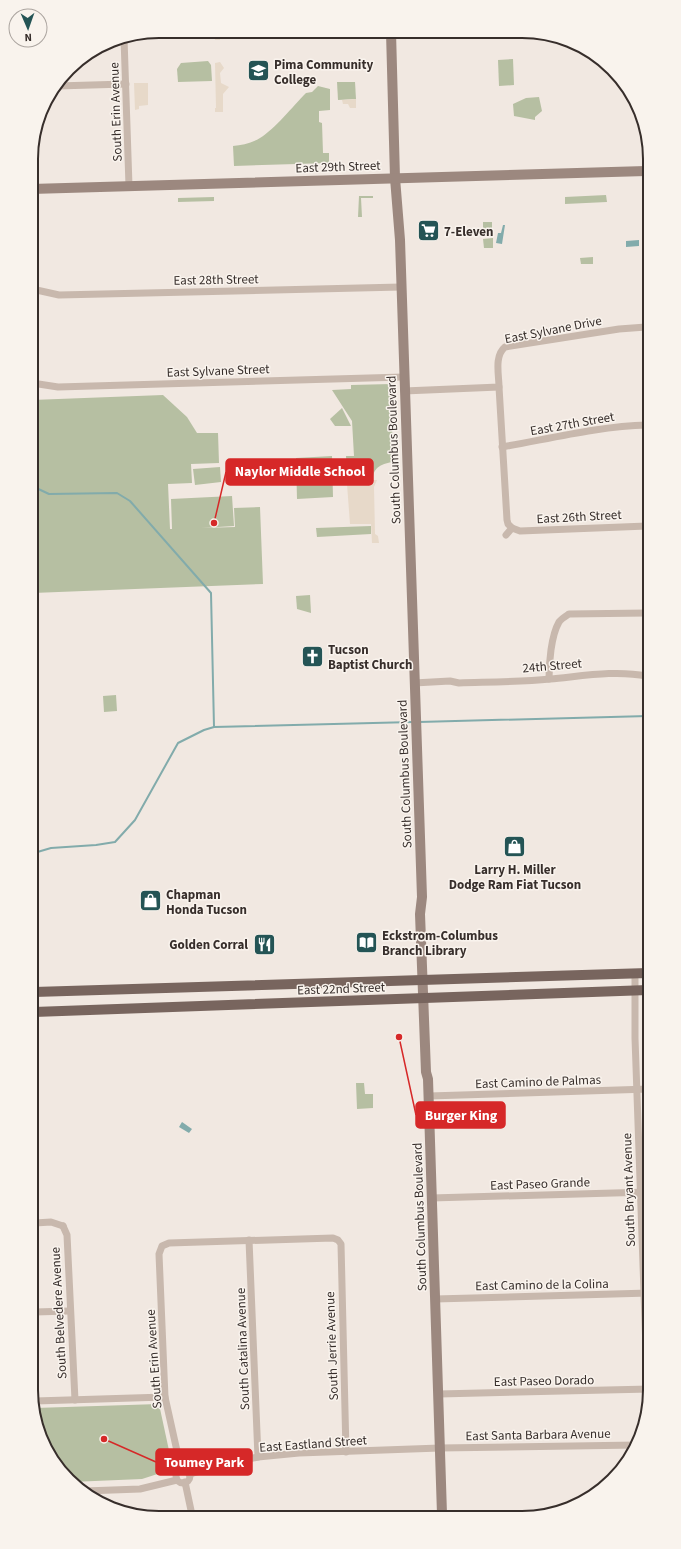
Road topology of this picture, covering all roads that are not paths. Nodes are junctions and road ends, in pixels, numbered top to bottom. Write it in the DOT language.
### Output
graph roads {
  1 [pos="391,38"];
  2 [pos="124,43"];
  3 [pos="126,84"];
  4 [pos="63,86"];
  5 [pos="643,171"];
  6 [pos="394,178"];
  7 [pos="130,186"];
  8 [pos="38,189"];
  9 [pos="401,287"];
  10 [pos="38,291"];
  11 [pos="643,327"];
  12 [pos="404,377"];
  13 [pos="38,384"];
  14 [pos="499,387"];
  15 [pos="404,392"];
  16 [pos="643,425"];
  17 [pos="502,447"];
  18 [pos="643,526"];
  19 [pos="512,528"];
  20 [pos="506,536"];
  21 [pos="643,613"];
  22 [pos="643,675"];
  23 [pos="549,679"];
  24 [pos="414,685"];
  25 [pos="635,973"];
  26 [pos="643,973"];
  27 [pos="422,981"];
  28 [pos="643,990"];
  29 [pos="634,991"];
  30 [pos="38,992"];
  31 [pos="423,998"];
  32 [pos="38,1012"];
  33 [pos="637,1090"];
  34 [pos="643,1090"];
  35 [pos="429,1096"];
  36 [pos="640,1192"];
  37 [pos="432,1198"];
  38 [pos="38,1223"];
  39 [pos="643,1236"];
  40 [pos="249,1240"];
  41 [pos="643,1294"];
  42 [pos="435,1298"];
  43 [pos="69,1311"];
  44 [pos="38,1312"];
  45 [pos="643,1389"];
  46 [pos="439,1394"];
  47 [pos="165,1397"];
  48 [pos="74,1400"];
  49 [pos="39,1401"];
  50 [pos="630,1445"];
  51 [pos="440,1448"];
  52 [pos="346,1452"];
  53 [pos="258,1457"];
  54 [pos="182,1469"];
  55 [pos="189,1474"];
  56 [pos="177,1480"];
  57 [pos="185,1482"];
  58 [pos="92,1491"];
  59 [pos="191,1511"];
  60 [pos="442,1511"];
  1 -- 6 [label="street, South Columbus Boulevard"];
  2 -- 3 [label="street, South Erin Avenue"];
  3 -- 4 [label="street"];
  3 -- 7 [label="street, South Erin Avenue"];
  5 -- 6 [label="street, East 29th Street"];
  6 -- 7 [label="street, East 29th Street"];
  6 -- 9 [label="street, South Columbus Boulevard"];
  7 -- 8 [label="street, East 29th Street"];
  9 -- 10 [label="street, East 28th Street"];
  9 -- 12 [label="street, South Columbus Boulevard"];
  11 -- 14 [label="street, East Sylvane Drive"];
  12 -- 13 [label="street, East Sylvane Street"];
  12 -- 15 [label="street, South Columbus Boulevard"];
  14 -- 15 [label="street"];
  14 -- 17 [label="street, East Sylvane Drive"];
  15 -- 24 [label="street, South Columbus Boulevard"];
  16 -- 17 [label="street, East 27th Street"];
  17 -- 19 [label="street, East Sylvane Drive"];
  18 -- 19 [label="street, East 26th Street"];
  19 -- 20 [label="street"];
  21 -- 23 [label="street"];
  22 -- 23 [label="street, 24th Street"];
  23 -- 24 [label="street, 24th Street"];
  24 -- 27 [label="street, South Columbus Boulevard"];
  25 -- 26 [label="main road, East 22nd Street"];
  25 -- 27 [label="main road, East 22nd Street"];
  25 -- 29 [label="street, South Bryant Avenue"];
  27 -- 30 [label="main road, East 22nd Street"];
  27 -- 31 [label="street, South Columbus Boulevard"];
  28 -- 29 [label="main road, East 22nd Street"];
  29 -- 31 [label="main road, East 22nd Street"];
  29 -- 33 [label="street, South Bryant Avenue"];
  31 -- 32 [label="main road, East 22nd Street"];
  31 -- 35 [label="street, South Columbus Boulevard"];
  33 -- 34 [label="street, East Camino de Palmas"];
  33 -- 35 [label="street, East Camino de Palmas"];
  33 -- 36 [label="street, South Bryant Avenue"];
  35 -- 37 [label="street, South Columbus Boulevard"];
  36 -- 37 [label="street, East Paseo Grande"];
  36 -- 39 [label="street, South Bryant Avenue"];
  37 -- 42 [label="street, South Columbus Boulevard"];
  38 -- 43 [label="street, South Belvedere Avenue"];
  40 -- 47 [label="street, South Erin Avenue"];
  40 -- 52 [label="street, South Jerrie Avenue"];
  40 -- 53 [label="street, South Catalina Avenue"];
  41 -- 42 [label="street, East Camino de la Colina"];
  42 -- 46 [label="street, South Columbus Boulevard"];
  43 -- 44 [label="street"];
  43 -- 48 [label="street, South Belvedere Avenue"];
  45 -- 46 [label="street, East Paseo Dorado"];
  46 -- 51 [label="street, South Columbus Boulevard"];
  47 -- 48 [label="street"];
  47 -- 54 [label="street, South Erin Avenue"];
  48 -- 49 [label="street"];
  50 -- 51 [label="street, East Santa Barbara Avenue"];
  51 -- 52 [label="street, East Eastland Street"];
  51 -- 60 [label="street, South Columbus Boulevard"];
  52 -- 53 [label="street, East Eastland Street"];
  53 -- 55 [label="street, East Eastland Street"];
  54 -- 55 [label="street"];
  54 -- 56 [label="street"];
  55 -- 57 [label="street"];
  56 -- 57 [label="street"];
  56 -- 58 [label="street"];
  57 -- 59 [label="street"];
}
